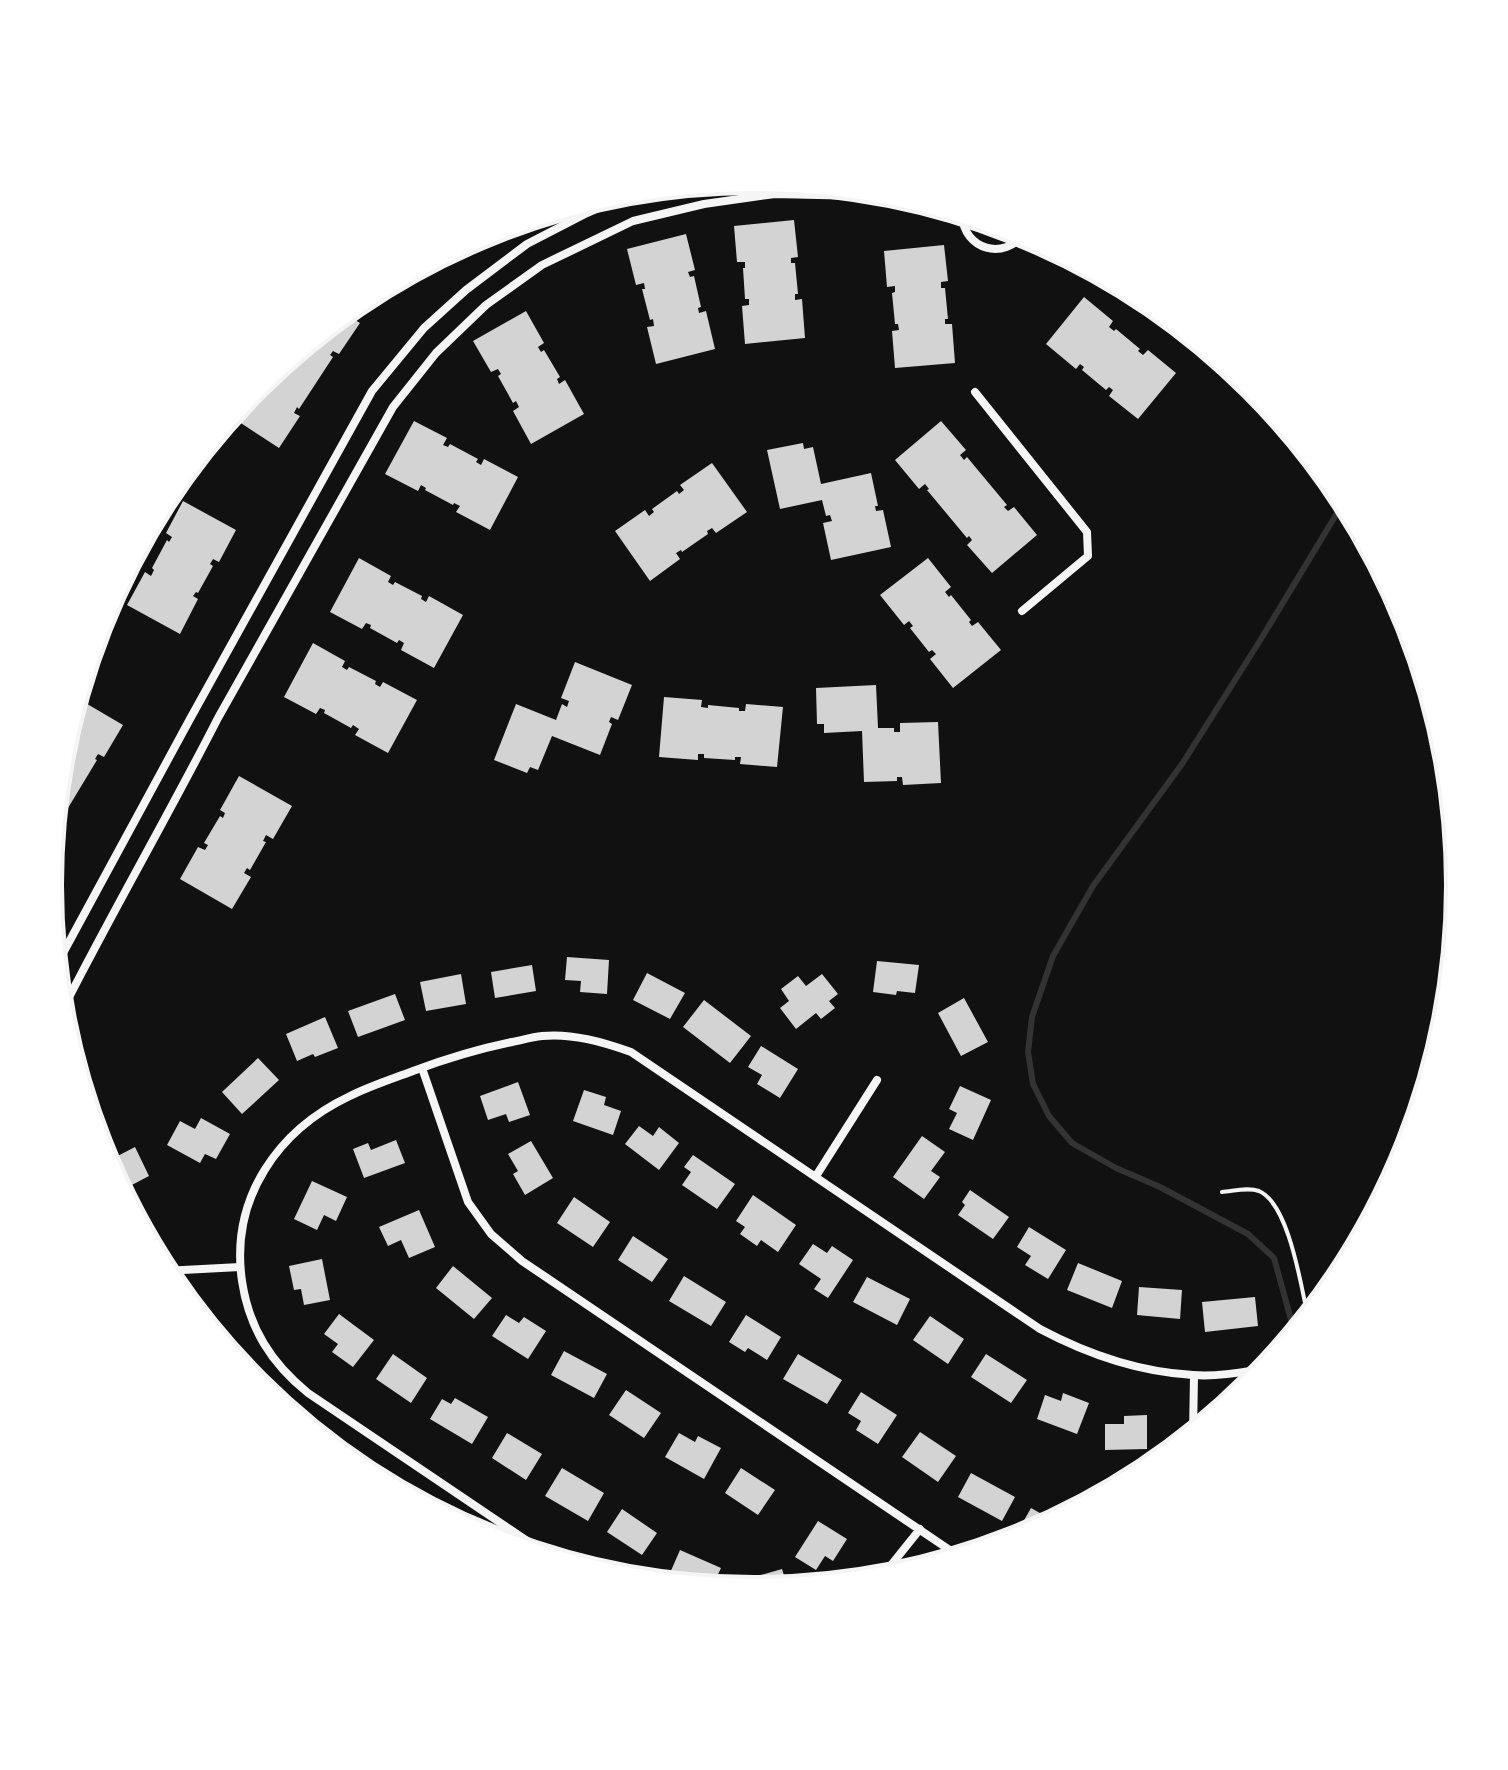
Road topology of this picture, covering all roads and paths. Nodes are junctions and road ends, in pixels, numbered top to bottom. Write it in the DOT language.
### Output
graph roads {
  1 [pos="805,195"];
  2 [pos="583,215"];
  3 [pos="964,226"];
  4 [pos="1014,244"];
  5 [pos="975,392"];
  6 [pos="1022,611"];
  7 [pos="65,949"];
  8 [pos="71,993"];
  9 [pos="422,1068"];
  10 [pos="877,1080"];
  11 [pos="816,1176"];
  12 [pos="1222,1192"];
  13 [pos="240,1267"];
  14 [pos="180,1270"];
  15 [pos="1305,1304"];
  16 [pos="1246,1371"];
  17 [pos="1194,1376"];
  18 [pos="1193,1419"];
  19 [pos="920,1529"];
  20 [pos="518,1535"];
  21 [pos="948,1549"];
  22 [pos="893,1563"];
  1 -- 8 [label="street"];
  2 -- 7 [label="street"];
  3 -- 4 [label="street"];
  5 -- 6 [label="street"];
  9 -- 11 [label="street"];
  9 -- 13 [label="street"];
  9 -- 19 [label="street"];
  10 -- 11 [label="street"];
  11 -- 17 [label="street"];
  12 -- 15 [label="path"];
  13 -- 14 [label="street"];
  13 -- 20 [label="street"];
  16 -- 17 [label="street"];
  17 -- 18 [label="street"];
  19 -- 21 [label="street"];
  19 -- 22 [label="street"];
}
